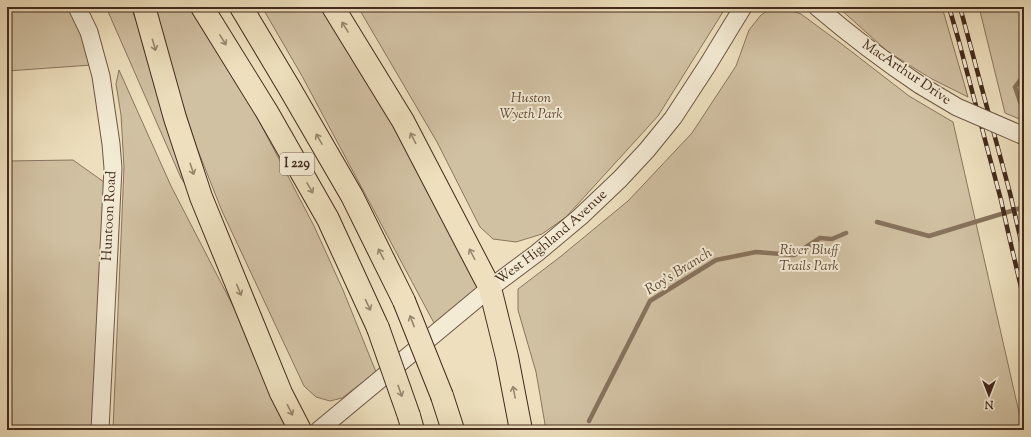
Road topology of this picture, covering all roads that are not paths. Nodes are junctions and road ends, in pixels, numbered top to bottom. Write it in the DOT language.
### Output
graph roads {
  1 [pos="77,7"];
  2 [pos="144,7"];
  3 [pos="202,7"];
  4 [pos="241,7"];
  5 [pos="333,7"];
  6 [pos="743,7"];
  7 [pos="817,7"];
  8 [pos="1024,136"];
  9 [pos="490,288"];
  10 [pos="411,423"];
  11 [pos="100,430"];
  12 [pos="300,430"];
  13 [pos="319,430"];
  14 [pos="453,430"];
  15 [pos="521,430"];
  1 -- 11 [label="street, Huntoon Road"];
  2 -- 12 [label="highway, one-way"];
  3 -- 10 [label="highway, I 229, one-way, bridge"];
  14 -- 4 [label="highway, I 229, one-way, bridge"];
  9 -- 5 [label="highway, one-way"];
  6 -- 9 [label="street, West Highland Avenue"];
  7 -- 8 [label="street, MacArthur Drive, bridge"];
  9 -- 13 [label="street, West Highland Avenue"];
  15 -- 9 [label="highway, one-way"];
}
